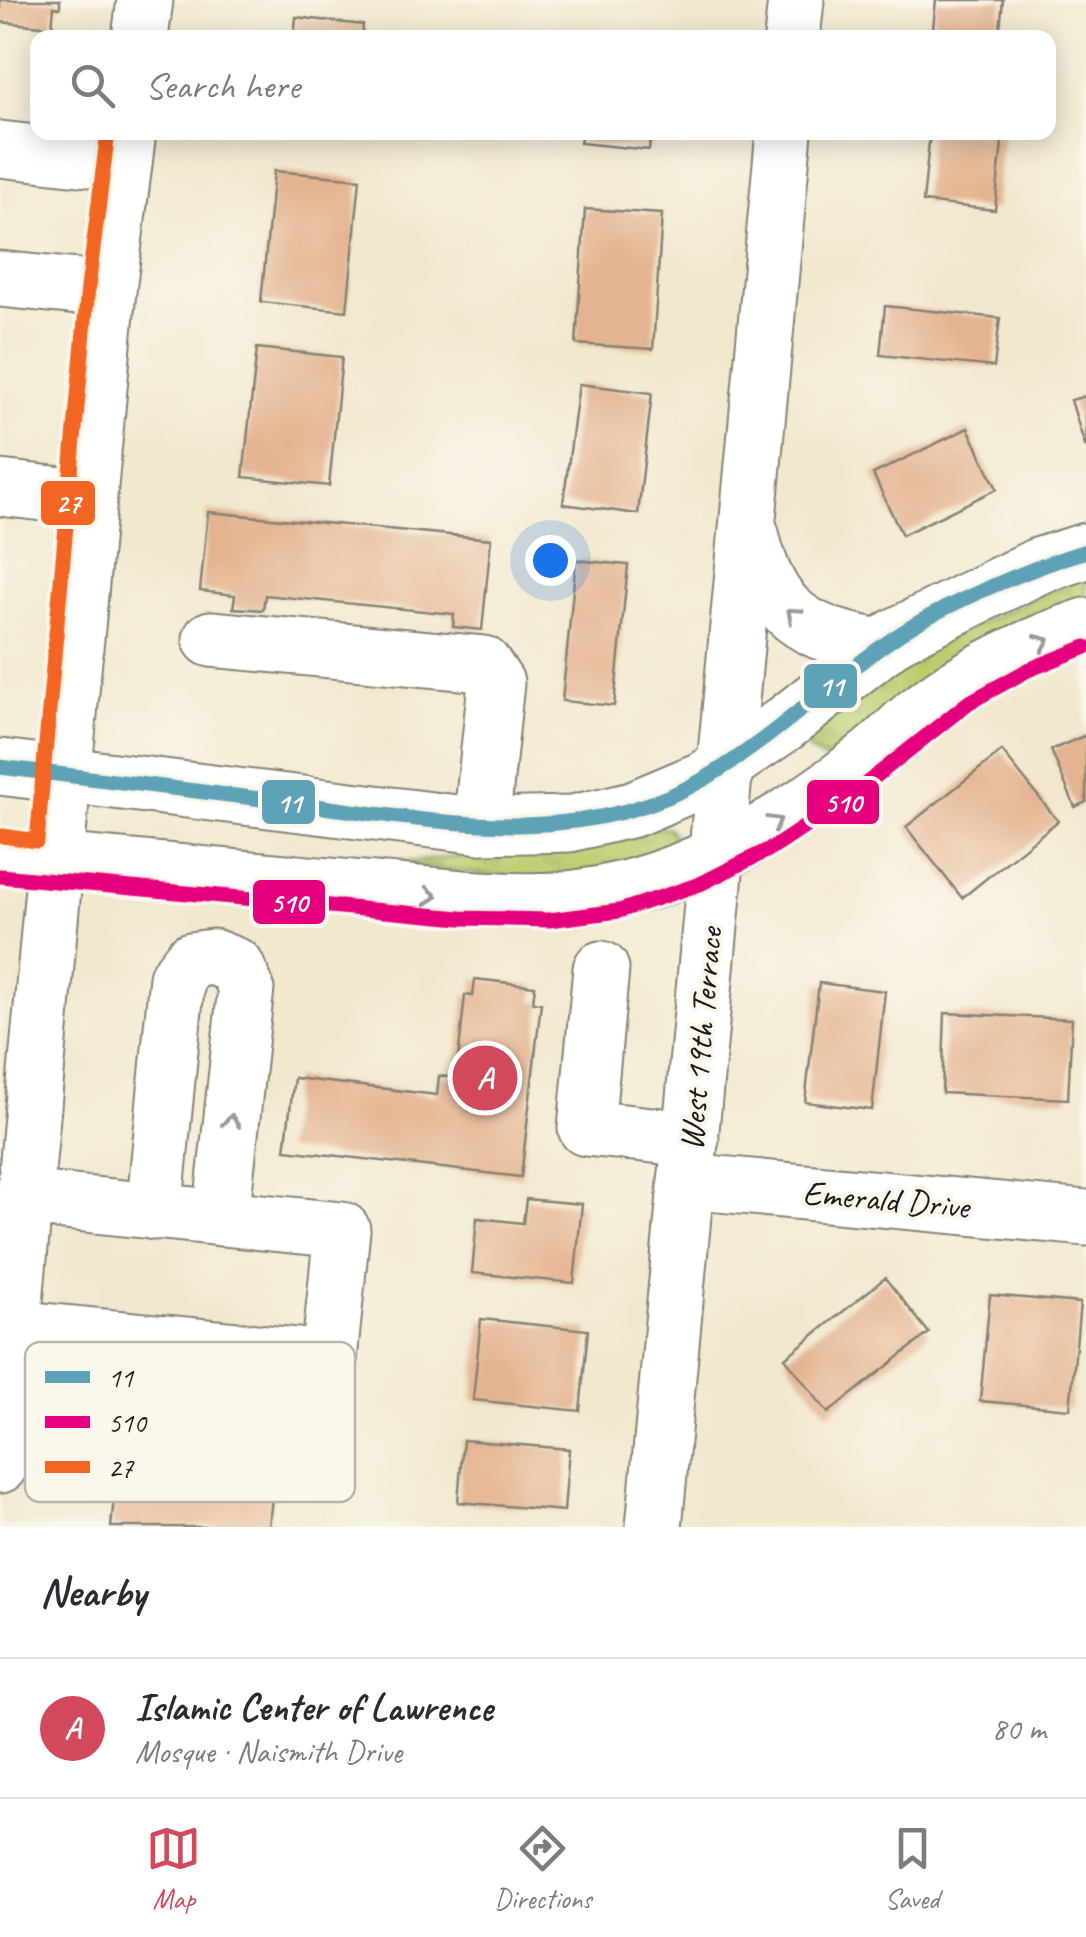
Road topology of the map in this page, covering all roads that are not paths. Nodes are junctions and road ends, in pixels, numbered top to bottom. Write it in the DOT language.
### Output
graph roads {
  1 [pos="145,0"];
  2 [pos="796,0"];
  3 [pos="141,30"];
  4 [pos="793,30"];
  5 [pos="783,140"];
  6 [pos="126,148"];
  7 [pos="0,149"];
  8 [pos="0,279"];
  9 [pos="108,290"];
  10 [pos="0,488"];
  11 [pos="88,498"];
  12 [pos="748,522"];
  13 [pos="1086,551"];
  14 [pos="1086,626"];
  15 [pos="211,639"];
  16 [pos="882,647"];
  17 [pos="0,767"];
  18 [pos="725,767"];
  19 [pos="63,774"];
  20 [pos="481,826"];
  21 [pos="717,855"];
  22 [pos="0,856"];
  23 [pos="55,864"];
  24 [pos="601,968"];
  25 [pos="688,1160"];
  26 [pos="24,1198"];
  27 [pos="154,1212"];
  28 [pos="220,1218"];
  29 [pos="1086,1218"];
  30 [pos="331,1342"];
  31 [pos="7,1348"];
  32 [pos="0,1466"];
  33 [pos="654,1527"];
  1 -- 3 [label="street"];
  2 -- 4 [label="street"];
  5 -- 12 [label="street, West 19th Terrace"];
  6 -- 7 [label="street"];
  6 -- 9 [label="street"];
  8 -- 9 [label="street"];
  9 -- 11 [label="street"];
  10 -- 11 [label="street"];
  11 -- 19 [label="street"];
  16 -- 12 [label="street, one-way"];
  12 -- 18 [label="street, West 19th Terrace"];
  13 -- 16 [label="street"];
  21 -- 14 [label="street, one-way"];
  15 -- 20 [label="street"];
  16 -- 18 [label="street"];
  17 -- 19 [label="street"];
  18 -- 20 [label="street"];
  18 -- 21 [label="street, West 19th Terrace"];
  19 -- 20 [label="street"];
  19 -- 23 [label="street"];
  23 -- 21 [label="street, one-way"];
  21 -- 25 [label="street, West 19th Terrace"];
  22 -- 23 [label="street"];
  23 -- 26 [label="street"];
  24 -- 25 [label="street, Emerald Drive"];
  25 -- 29 [label="street, Emerald Drive"];
  25 -- 33 [label="street, West 19th Terrace"];
  26 -- 27 [label="street"];
  26 -- 31 [label="street"];
  27 -- 28 [label="street"];
  28 -- 27 [label="street, one-way"];
  28 -- 30 [label="street"];
  31 -- 32 [label="street"];
}
